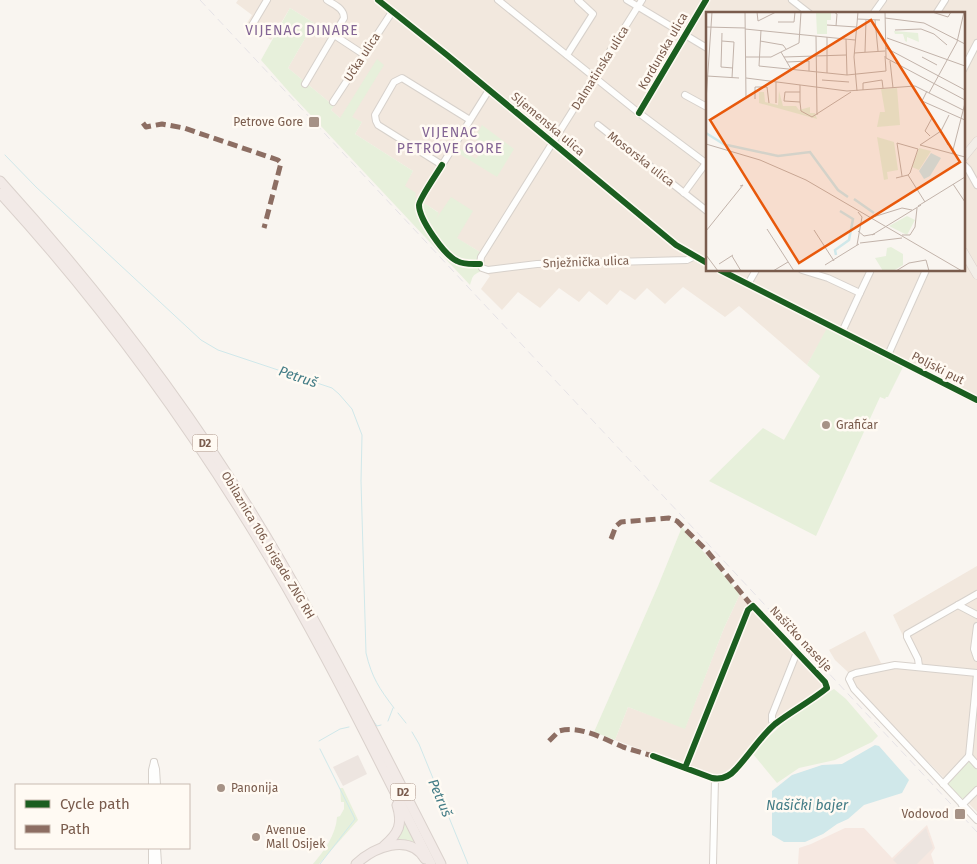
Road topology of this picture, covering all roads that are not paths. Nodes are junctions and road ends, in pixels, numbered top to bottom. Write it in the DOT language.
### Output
graph roads {
  1 [pos="267,0"];
  2 [pos="326,0"];
  3 [pos="378,0"];
  4 [pos="498,0"];
  5 [pos="578,0"];
  6 [pos="628,0"];
  7 [pos="642,0"];
  8 [pos="706,0"];
  9 [pos="792,0"];
  10 [pos="883,0"];
  11 [pos="946,0"];
  12 [pos="638,7"];
  13 [pos="392,12"];
  14 [pos="807,12"];
  15 [pos="874,12"];
  16 [pos="937,12"];
  17 [pos="251,27"];
  18 [pos="334,35"];
  19 [pos="685,35"];
  20 [pos="977,43"];
  21 [pos="706,47"];
  22 [pos="364,54"];
  23 [pos="567,55"];
  24 [pos="964,68"];
  25 [pos="594,77"];
  26 [pos="305,84"];
  27 [pos="489,90"];
  28 [pos="685,94"];
  29 [pos="333,102"];
  30 [pos="706,105"];
  31 [pos="639,113"];
  32 [pos="470,120"];
  33 [pos="598,125"];
  34 [pos="977,141"];
  35 [pos="553,143"];
  36 [pos="964,157"];
  37 [pos="706,164"];
  38 [pos="442,165"];
  39 [pos="964,165"];
  40 [pos="0,181"];
  41 [pos="977,185"];
  42 [pos="0,193"];
  43 [pos="684,193"];
  44 [pos="706,211"];
  45 [pos="964,253"];
  46 [pos="695,256"];
  47 [pos="706,262"];
  48 [pos="480,264"];
  49 [pos="722,271"];
  50 [pos="755,271"];
  51 [pos="805,271"];
  52 [pos="926,271"];
  53 [pos="870,272"];
  54 [pos="977,275"];
  55 [pos="748,284"];
  56 [pos="860,293"];
  57 [pos="842,332"];
  58 [pos="888,356"];
  59 [pos="977,400"];
  60 [pos="977,594"];
  61 [pos="958,605"];
  62 [pos="977,615"];
  63 [pos="977,626"];
  64 [pos="798,652"];
  65 [pos="977,658"];
  66 [pos="919,666"];
  67 [pos="977,673"];
  68 [pos="774,725"];
  69 [pos="652,756"];
  70 [pos="969,756"];
  71 [pos="977,765"];
  72 [pos="684,768"];
  73 [pos="715,779"];
  74 [pos="152,784"];
  75 [pos="157,784"];
  76 [pos="390,784"];
  77 [pos="943,784"];
  78 [pos="977,790"];
  79 [pos="962,805"];
  80 [pos="977,820"];
  81 [pos="382,848"];
  82 [pos="152,849"];
  83 [pos="157,849"];
  84 [pos="435,853"];
  85 [pos="152,864"];
  86 [pos="158,864"];
  87 [pos="356,864"];
  88 [pos="427,864"];
  89 [pos="431,864"];
  90 [pos="441,864"];
  91 [pos="445,864"];
  92 [pos="713,864"];
  1 -- 17 [label="street"];
  2 -- 18 [label="street"];
  3 -- 13 [label="street, Sljemenska ulica"];
  4 -- 23 [label="street"];
  5 -- 23 [label="street"];
  6 -- 12 [label="street"];
  7 -- 12 [label="street, Dalmatinska ulica"];
  8 -- 19 [label="street, Kordunska ulica"];
  9 -- 14 [label="street"];
  10 -- 15 [label="street"];
  11 -- 16 [label="street"];
  12 -- 19 [label="street"];
  12 -- 25 [label="street, Dalmatinska ulica"];
  13 -- 22 [label="street, Učka ulica"];
  13 -- 27 [label="street, Sljemenska ulica"];
  18 -- 22 [label="street"];
  18 -- 26 [label="street"];
  19 -- 21 [label="street"];
  19 -- 31 [label="street, Kordunska ulica"];
  20 -- 24 [label="street"];
  22 -- 29 [label="street, Učka ulica"];
  23 -- 25 [label="street"];
  25 -- 31 [label="street"];
  25 -- 35 [label="street, Dalmatinska ulica"];
  27 -- 32 [label="street"];
  27 -- 35 [label="street, Sljemenska ulica"];
  28 -- 30 [label="street"];
  31 -- 37 [label="street"];
  32 -- 38 [label="street"];
  32 -- 38 [label="street"];
  33 -- 43 [label="street, Mosorska ulica"];
  34 -- 36 [label="main road"];
  35 -- 46 [label="street, Sljemenska ulica"];
  35 -- 48 [label="street, Dalmatinska ulica"];
  37 -- 43 [label="street, Mosorska ulica"];
  38 -- 48 [label="street"];
  39 -- 41 [label="street"];
  40 -- 84 [label="highway, Obilaznica 106. brigade ZNG RH / D2"];
  42 -- 76 [label="highway, Obilaznica 106. brigade ZNG RH / D2"];
  43 -- 44 [label="street, Mosorska ulica"];
  45 -- 54 [label="main road"];
  46 -- 47 [label="street, Sljemenska ulica"];
  46 -- 48 [label="street, Snježnička ulica"];
  49 -- 55 [label="street"];
  50 -- 55 [label="street"];
  51 -- 56 [label="street"];
  52 -- 58 [label="street"];
  53 -- 56 [label="street"];
  55 -- 57 [label="street"];
  56 -- 57 [label="street"];
  57 -- 58 [label="street"];
  58 -- 59 [label="street, Poljski put"];
  60 -- 61 [label="street"];
  61 -- 62 [label="street"];
  61 -- 66 [label="street"];
  63 -- 65 [label="street"];
  64 -- 68 [label="street, Našičko naselje"];
  64 -- 68 [label="street, Našičko naselje"];
  64 -- 72 [label="street, Našičko naselje"];
  66 -- 67 [label="street"];
  66 -- 77 [label="street"];
  67 -- 70 [label="street"];
  68 -- 73 [label="street, Našičko naselje"];
  69 -- 72 [label="street"];
  70 -- 71 [label="street"];
  70 -- 77 [label="street"];
  72 -- 73 [label="street"];
  73 -- 92 [label="street"];
  74 -- 75 [label="street"];
  76 -- 81 [label="highway"];
  76 -- 89 [label="highway, Obilaznica 106. brigade ZNG RH / D2"];
  77 -- 79 [label="street"];
  78 -- 79 [label="street"];
  79 -- 80 [label="street"];
  81 -- 87 [label="highway"];
  81 -- 88 [label="highway"];
  82 -- 85 [label="street"];
  83 -- 86 [label="street"];
  84 -- 90 [label="highway, Obilaznica 106. brigade ZNG RH / D2"];
  84 -- 91 [label="highway"];
}
